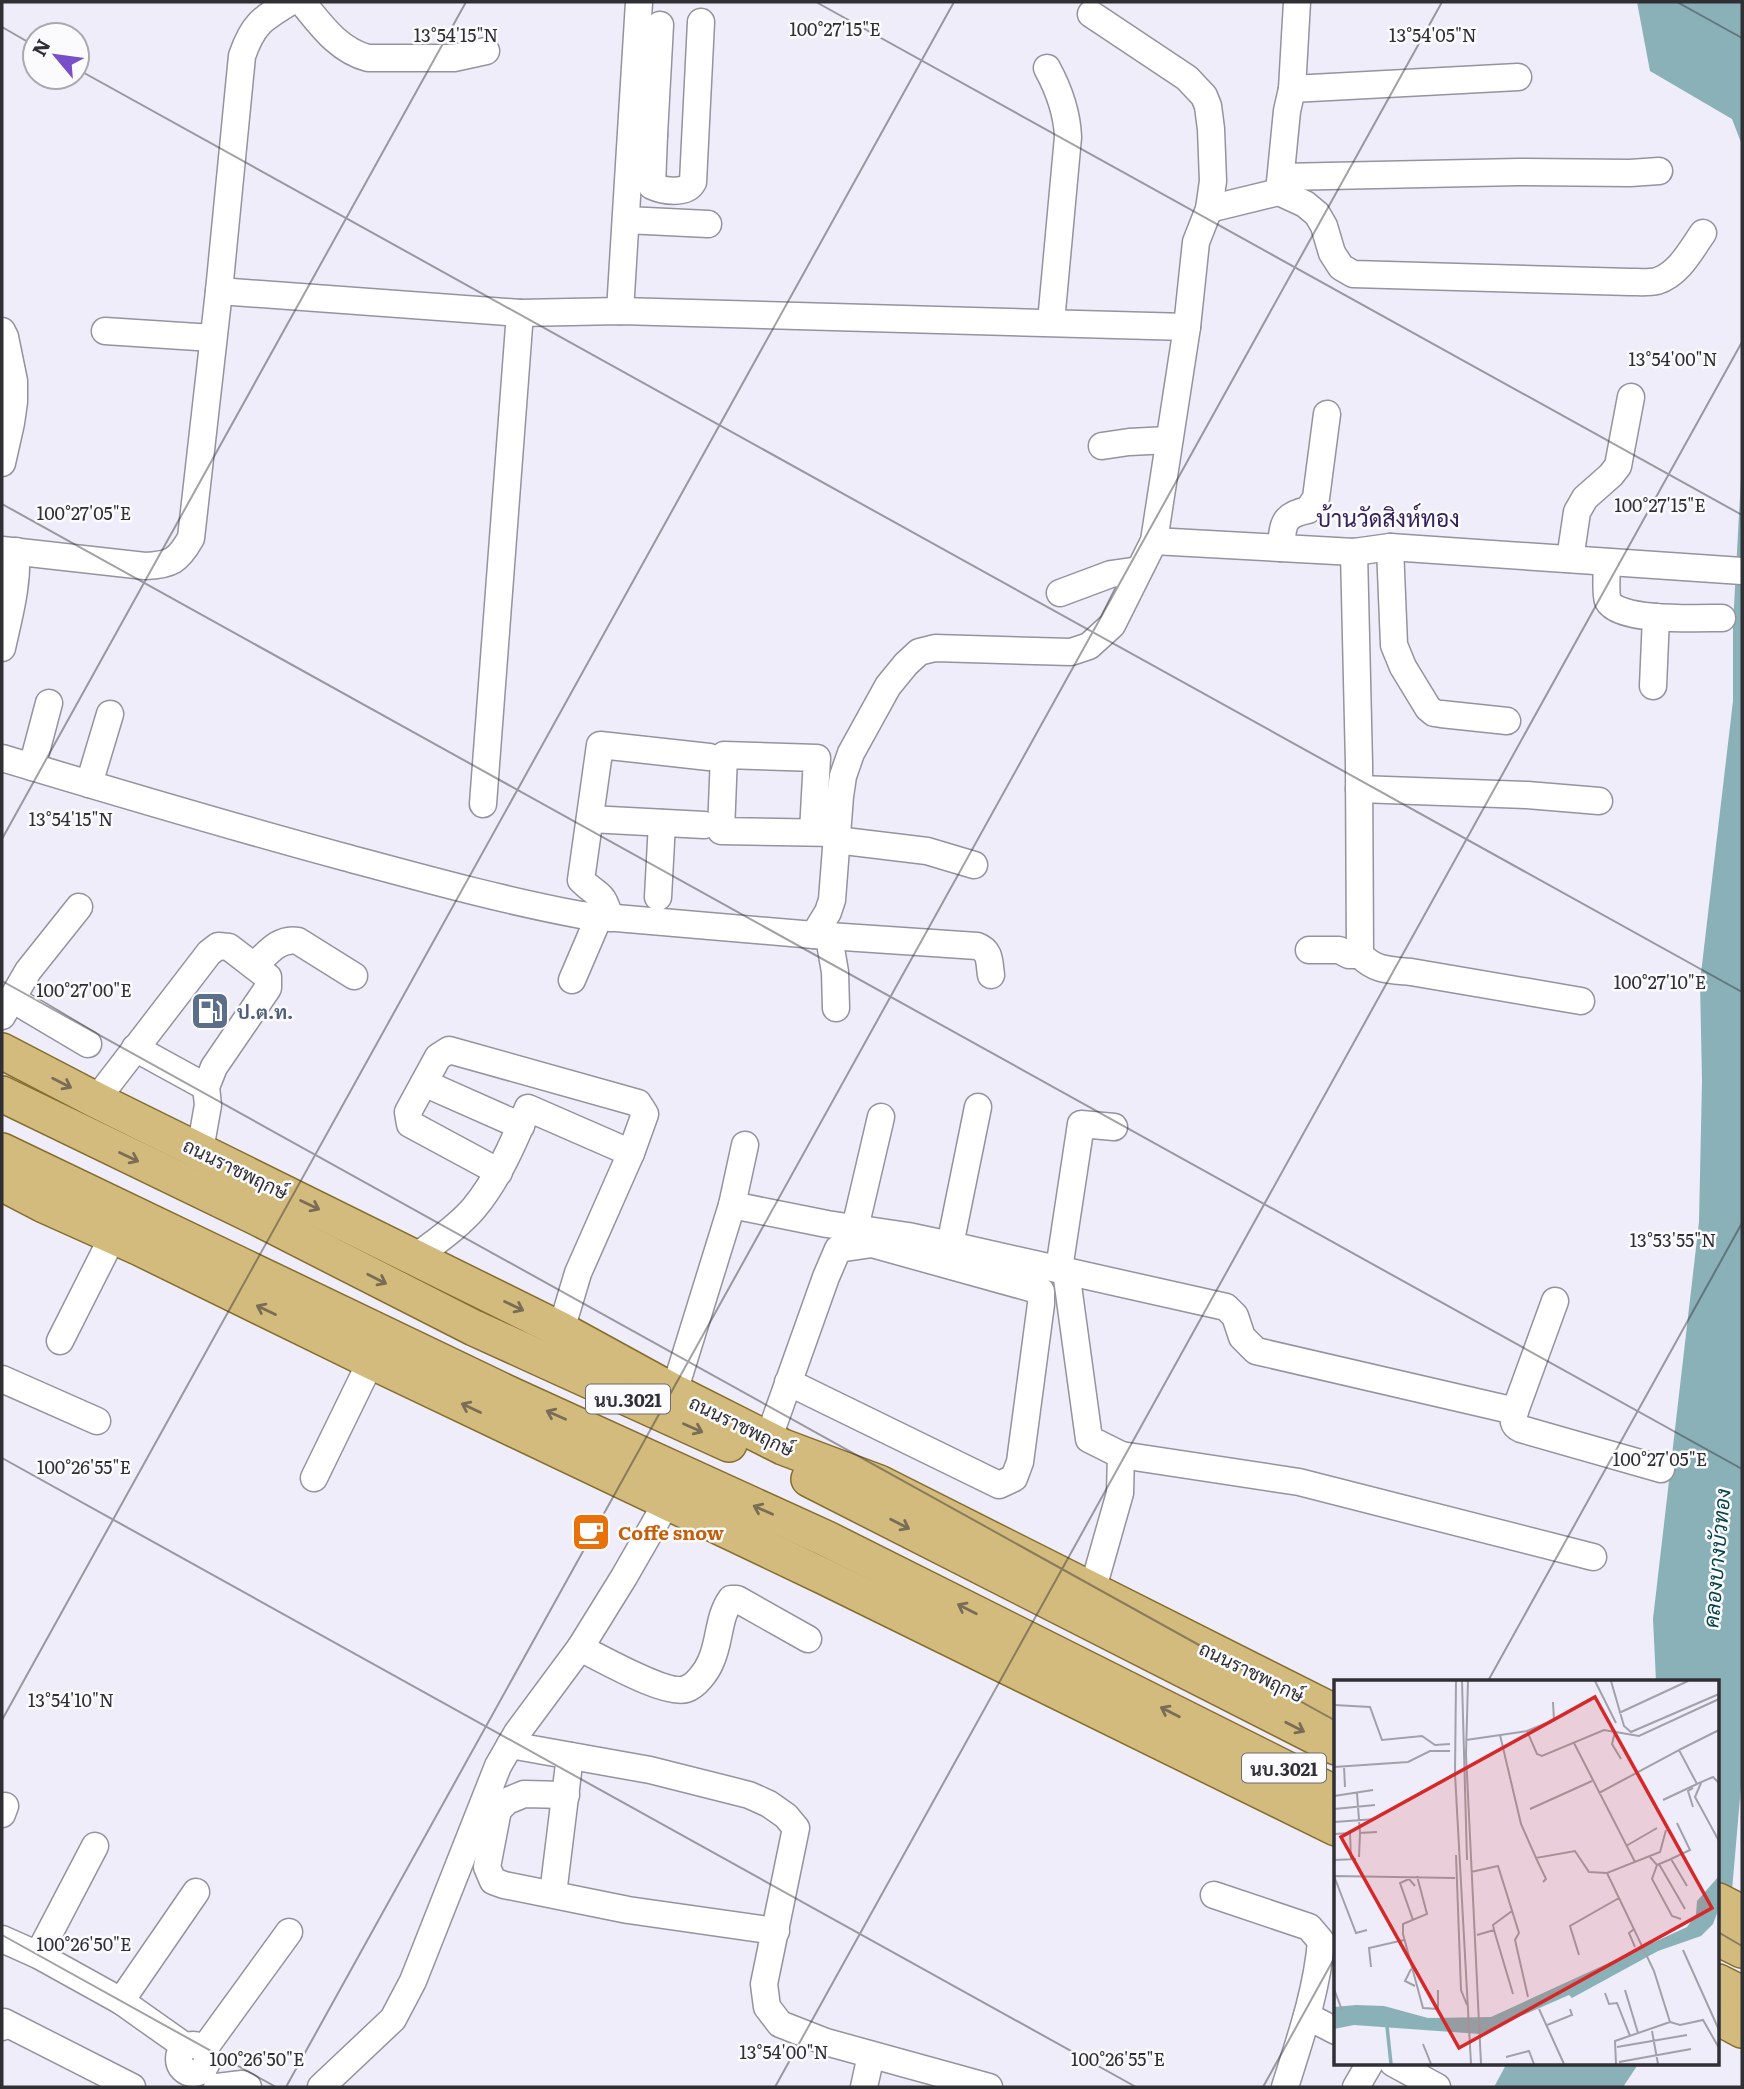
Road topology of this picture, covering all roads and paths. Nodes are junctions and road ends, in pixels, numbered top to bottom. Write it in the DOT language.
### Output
graph roads {
  1 [pos="290,2"];
  2 [pos="302,2"];
  3 [pos="639,2"];
  4 [pos="1297,2"];
  5 [pos="1091,14"];
  6 [pos="701,22"];
  7 [pos="660,25"];
  8 [pos="486,51"];
  9 [pos="1047,68"];
  10 [pos="1518,77"];
  11 [pos="1292,89"];
  12 [pos="643,133"];
  13 [pos="1659,171"];
  14 [pos="1280,184"];
  15 [pos="1209,209"];
  16 [pos="626,220"];
  17 [pos="708,224"];
  18 [pos="1703,233"];
  19 [pos="219,291"];
  20 [pos="620,311"];
  21 [pos="520,313"];
  22 [pos="1051,323"];
  23 [pos="1187,327"];
  24 [pos="2,331"];
  25 [pos="105,331"];
  26 [pos="213,338"];
  27 [pos="8,379"];
  28 [pos="1631,397"];
  29 [pos="1327,414"];
  30 [pos="1169,440"];
  31 [pos="1102,446"];
  32 [pos="2,463"];
  33 [pos="1154,541"];
  34 [pos="1390,547"];
  35 [pos="1281,548"];
  36 [pos="9,551"];
  37 [pos="1354,552"];
  38 [pos="1570,559"];
  39 [pos="1607,562"];
  40 [pos="1139,570"];
  41 [pos="1732,570"];
  42 [pos="1060,593"];
  43 [pos="1656,617"];
  44 [pos="1721,618"];
  45 [pos="2,649"];
  46 [pos="1653,686"];
  47 [pos="49,703"];
  48 [pos="110,714"];
  49 [pos="1507,721"];
  50 [pos="709,757"];
  51 [pos="2,758"];
  52 [pos="32,767"];
  53 [pos="89,784"];
  54 [pos="1359,789"];
  55 [pos="1599,801"];
  56 [pos="483,804"];
  57 [pos="590,819"];
  58 [pos="662,823"];
  59 [pos="704,825"];
  60 [pos="829,835"];
  61 [pos="974,864"];
  62 [pos="658,897"];
  63 [pos="79,906"];
  64 [pos="604,917"];
  65 [pos="821,936"];
  66 [pos="1309,950"];
  67 [pos="1360,956"];
  68 [pos="254,966"];
  69 [pos="991,975"];
  70 [pos="354,976"];
  71 [pos="572,980"];
  72 [pos="1581,1001"];
  73 [pos="7,1008"];
  74 [pos="836,1009"];
  75 [pos="88,1044"];
  76 [pos="135,1048"];
  77 [pos="2,1051"];
  78 [pos="2,1075"];
  79 [pos="546,1077"];
  80 [pos="424,1083"];
  81 [pos="206,1087"];
  82 [pos="2,1094"];
  83 [pos="96,1100"];
  84 [pos="978,1107"];
  85 [pos="524,1117"];
  86 [pos="881,1117"];
  87 [pos="1114,1127"];
  88 [pos="85,1136"];
  89 [pos="745,1144"];
  90 [pos="200,1150"];
  91 [pos="2,1151"];
  92 [pos="631,1153"];
  93 [pos="499,1171"];
  94 [pos="2,1183"];
  95 [pos="732,1205"];
  96 [pos="855,1228"];
  97 [pos="126,1242"];
  98 [pos="950,1245"];
  99 [pos="416,1257"];
  100 [pos="1062,1270"];
  101 [pos="1555,1301"];
  102 [pos="561,1330"];
  103 [pos="60,1341"];
  104 [pos="371,1361"];
  105 [pos="2,1379"];
  106 [pos="789,1382"];
  107 [pos="674,1392"];
  108 [pos="1515,1411"];
  109 [pos="97,1421"];
  110 [pos="514,1429"];
  111 [pos="776,1444"];
  112 [pos="1121,1455"];
  113 [pos="1661,1469"];
  114 [pos="314,1478"];
  115 [pos="659,1516"];
  116 [pos="1593,1557"];
  117 [pos="1097,1574"];
  118 [pos="808,1639"];
  119 [pos="580,1648"];
  120 [pos="1334,1686"];
  121 [pos="1260,1693"];
  122 [pos="1334,1712"];
  123 [pos="510,1745"];
  124 [pos="1334,1746"];
  125 [pos="570,1756"];
  126 [pos="1224,1756"];
  127 [pos="1334,1793"];
  128 [pos="566,1795"];
  129 [pos="1334,1827"];
  130 [pos="95,1846"];
  131 [pos="1334,1847"];
  132 [pos="196,1892"];
  133 [pos="553,1894"];
  134 [pos="1214,1895"];
  135 [pos="1720,1902"];
  136 [pos="1742,1913"];
  137 [pos="776,1931"];
  138 [pos="289,1932"];
  139 [pos="2,1939"];
  140 [pos="1720,1939"];
  141 [pos="1742,1950"];
  142 [pos="38,1955"];
  143 [pos="1720,1983"];
  144 [pos="1742,1994"];
  145 [pos="121,2001"];
  146 [pos="1307,2016"];
  147 [pos="1720,2018"];
  148 [pos="3,2023"];
  149 [pos="1334,2030"];
  150 [pos="1742,2030"];
  151 [pos="871,2055"];
  152 [pos="1369,2064"];
  153 [pos="1395,2064"];
  154 [pos="199,2072"];
  155 [pos="93,2078"];
  156 [pos="1428,2085"];
  157 [pos="132,2087"];
  158 [pos="248,2087"];
  159 [pos="321,2087"];
  160 [pos="864,2087"];
  161 [pos="989,2087"];
  162 [pos="1285,2087"];
  163 [pos="1356,2087"];
  1 -- 19 [label="street"];
  2 -- 8 [label="street"];
  3 -- 12 [label="street"];
  4 -- 11 [label="street"];
  5 -- 15 [label="street"];
  6 -- 12 [label="street"];
  7 -- 12 [label="street"];
  9 -- 22 [label="street"];
  10 -- 11 [label="street"];
  11 -- 14 [label="street"];
  12 -- 16 [label="street"];
  13 -- 14 [label="street"];
  14 -- 15 [label="street"];
  14 -- 18 [label="street"];
  15 -- 23 [label="street"];
  16 -- 17 [label="street"];
  16 -- 20 [label="street"];
  19 -- 21 [label="street"];
  19 -- 26 [label="street"];
  20 -- 21 [label="street"];
  20 -- 22 [label="street"];
  21 -- 56 [label="street"];
  22 -- 23 [label="street"];
  23 -- 30 [label="street"];
  24 -- 27 [label="street"];
  25 -- 26 [label="street"];
  26 -- 36 [label="street"];
  27 -- 32 [label="street"];
  28 -- 38 [label="street"];
  29 -- 35 [label="street"];
  30 -- 31 [label="street"];
  30 -- 33 [label="street"];
  33 -- 35 [label="street"];
  33 -- 40 [label="street"];
  34 -- 37 [label="street"];
  34 -- 38 [label="street"];
  34 -- 49 [label="street"];
  35 -- 37 [label="street"];
  36 -- 45 [label="street"];
  37 -- 54 [label="street"];
  38 -- 39 [label="street"];
  39 -- 41 [label="street"];
  39 -- 43 [label="street"];
  40 -- 42 [label="street"];
  40 -- 60 [label="street"];
  43 -- 44 [label="street"];
  43 -- 46 [label="street"];
  47 -- 52 [label="street"];
  48 -- 53 [label="street"];
  50 -- 57 [label="street"];
  51 -- 52 [label="street"];
  52 -- 53 [label="street"];
  53 -- 64 [label="street"];
  54 -- 55 [label="street"];
  54 -- 67 [label="street"];
  57 -- 58 [label="street"];
  57 -- 64 [label="street"];
  58 -- 59 [label="street"];
  58 -- 62 [label="street"];
  60 -- 60 [label="street"];
  60 -- 61 [label="street"];
  60 -- 65 [label="street"];
  63 -- 73 [label="street"];
  64 -- 65 [label="street"];
  64 -- 71 [label="street"];
  65 -- 69 [label="street"];
  65 -- 74 [label="street"];
  66 -- 67 [label="street"];
  67 -- 72 [label="street"];
  68 -- 70 [label="street"];
  68 -- 76 [label="street"];
  68 -- 81 [label="street"];
  73 -- 75 [label="street"];
  76 -- 81 [label="street"];
  76 -- 83 [label="street"];
  77 -- 83 [label="main road, ถนนราชพฤกษ์ / นบ.3021, one-way"];
  78 -- 88 [label="main road"];
  79 -- 80 [label="street"];
  79 -- 85 [label="street"];
  79 -- 92 [label="street"];
  80 -- 85 [label="street"];
  80 -- 93 [label="street"];
  81 -- 90 [label="street"];
  82 -- 88 [label="main road, ถนนราชพฤกษ์ / นบ.3021"];
  83 -- 90 [label="main road, ถนนราชพฤกษ์ / นบ.3021"];
  84 -- 98 [label="street"];
  85 -- 92 [label="street"];
  85 -- 93 [label="street"];
  86 -- 96 [label="street"];
  87 -- 100 [label="street"];
  88 -- 121 [label="main road, ถนนราชพฤกษ์ / นบ.3021, one-way"];
  89 -- 95 [label="street"];
  90 -- 99 [label="main road, ถนนราชพฤกษ์ / นบ.3021, one-way"];
  91 -- 97 [label="main road"];
  126 -- 91 [label="main road, นบ.3021, one-way"];
  92 -- 102 [label="street"];
  93 -- 99 [label="street"];
  94 -- 97 [label="main road, นบ.3021"];
  95 -- 96 [label="street"];
  95 -- 107 [label="street"];
  96 -- 98 [label="street"];
  97 -- 103 [label="street"];
  104 -- 97 [label="main road, นบ.3021, one-way"];
  98 -- 100 [label="street"];
  99 -- 102 [label="main road, ถนนราชพฤกษ์ / นบ.3021, one-way"];
  100 -- 108 [label="street"];
  100 -- 112 [label="street"];
  101 -- 108 [label="street"];
  102 -- 107 [label="main road, ถนนราชพฤกษ์ / นบ.3021"];
  110 -- 104 [label="main road, นบ.3021, one-way"];
  104 -- 114 [label="street"];
  105 -- 109 [label="street"];
  106 -- 106 [label="street"];
  106 -- 111 [label="street"];
  107 -- 111 [label="main road, ถนนราชพฤกษ์ / นบ.3021"];
  108 -- 113 [label="street"];
  110 -- 115 [label="main road"];
  110 -- 126 [label="main road, นบ.3021"];
  111 -- 117 [label="main road"];
  111 -- 121 [label="main road, ถนนราชพฤกษ์ / นบ.3021"];
  112 -- 116 [label="street"];
  112 -- 117 [label="street"];
  115 -- 119 [label="street"];
  115 -- 131 [label="main road"];
  117 -- 120 [label="main road"];
  118 -- 119 [label="street"];
  119 -- 123 [label="street"];
  121 -- 122 [label="main road, ถนนราชพฤกษ์ / นบ.3021"];
  121 -- 124 [label="main road, ถนนราชพฤกษ์ / นบ.3021, one-way"];
  123 -- 125 [label="street"];
  123 -- 159 [label="street"];
  125 -- 128 [label="street"];
  125 -- 137 [label="street"];
  126 -- 127 [label="main road, นบ.3021"];
  126 -- 129 [label="main road, นบ.3021"];
  128 -- 133 [label="street"];
  128 -- 133 [label="street"];
  130 -- 142 [label="street"];
  132 -- 145 [label="street"];
  133 -- 137 [label="street"];
  134 -- 146 [label="street"];
  135 -- 136 [label="main road"];
  137 -- 151 [label="street"];
  138 -- 154 [label="street"];
  139 -- 142 [label="street"];
  140 -- 141 [label="main road"];
  142 -- 145 [label="street"];
  143 -- 144 [label="main road"];
  145 -- 154 [label="street"];
  146 -- 149 [label="street"];
  146 -- 162 [label="street"];
  147 -- 150 [label="main road"];
  148 -- 155 [label="street"];
  151 -- 160 [label="street"];
  151 -- 161 [label="street"];
  152 -- 163 [label="street"];
  153 -- 156 [label="street"];
  154 -- 158 [label="street"];
  155 -- 157 [label="street"];
}
